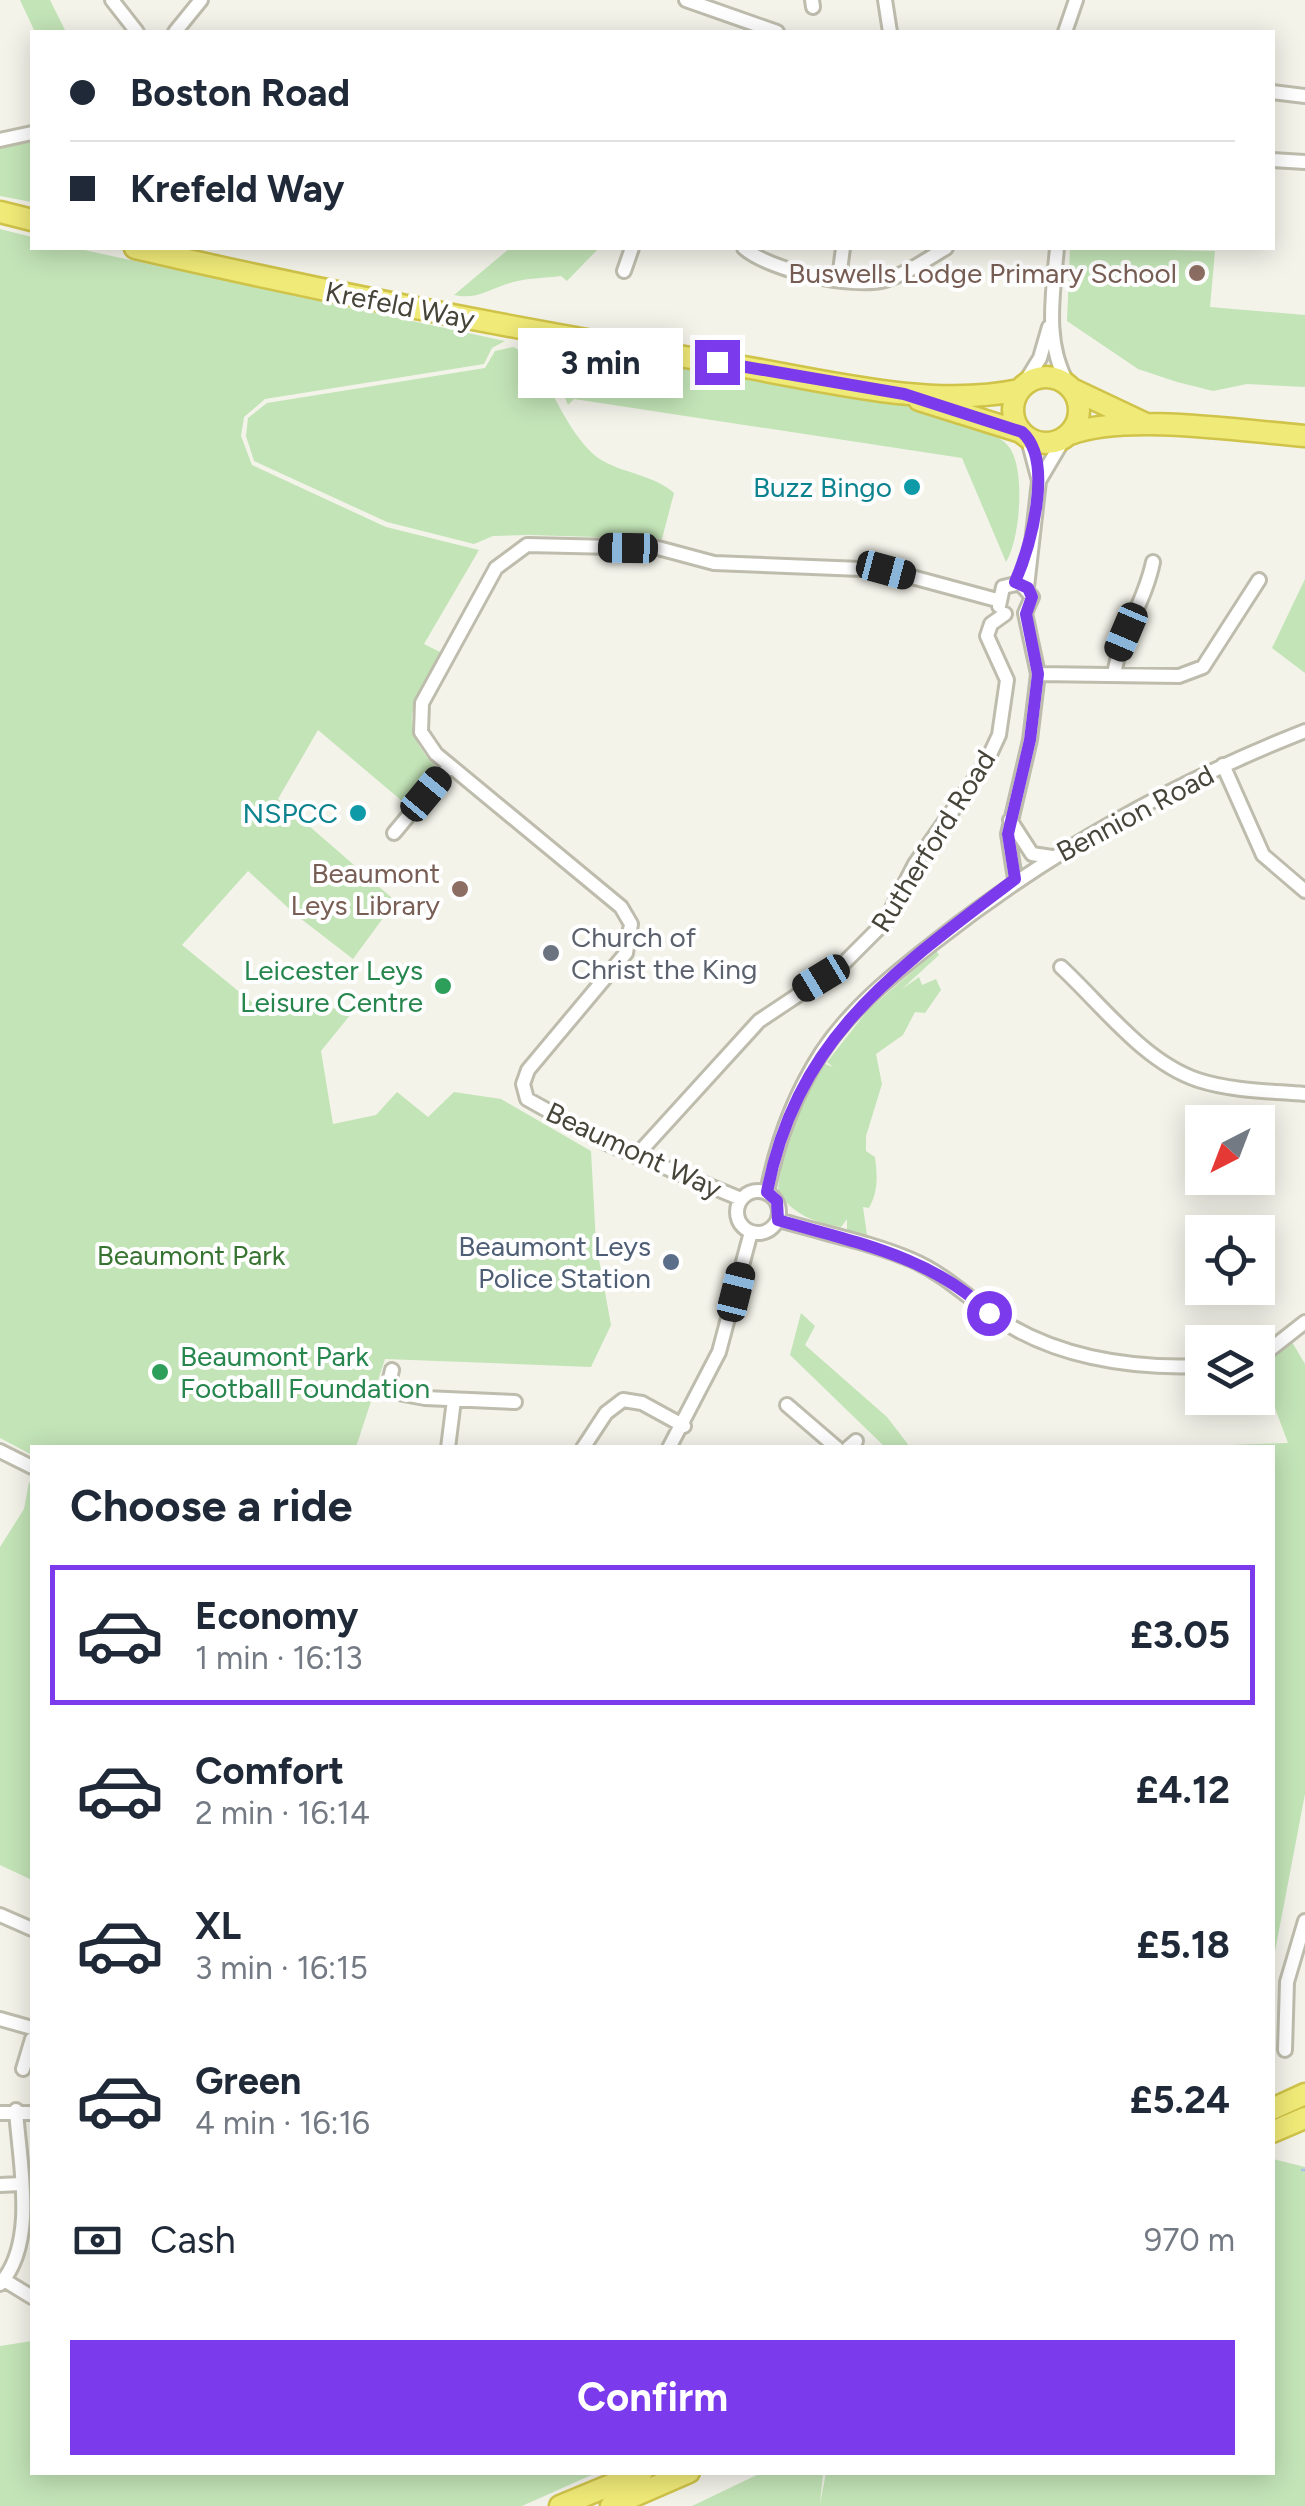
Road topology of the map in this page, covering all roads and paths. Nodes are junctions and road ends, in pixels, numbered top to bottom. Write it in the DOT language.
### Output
graph roads {
  1 [pos="112,0"];
  2 [pos="201,0"];
  3 [pos="686,0"];
  4 [pos="885,0"];
  5 [pos="1076,0"];
  6 [pos="134,30"];
  7 [pos="178,30"];
  8 [pos="771,30"];
  9 [pos="890,30"];
  10 [pos="1066,30"];
  11 [pos="1275,92"];
  12 [pos="1305,96"];
  13 [pos="30,133"];
  14 [pos="0,140"];
  15 [pos="1275,160"];
  16 [pos="1305,162"];
  17 [pos="0,212"];
  18 [pos="30,220"];
  19 [pos="144,250"];
  20 [pos="631,250"];
  21 [pos="748,250"];
  22 [pos="843,250"];
  23 [pos="942,250"];
  24 [pos="1057,250"];
  25 [pos="624,271"];
  26 [pos="839,278"];
  27 [pos="1052,317"];
  28 [pos="1022,387"];
  29 [pos="1070,387"];
  30 [pos="904,394"];
  31 [pos="1151,426"];
  32 [pos="1024,434"];
  33 [pos="1067,436"];
  34 [pos="1305,436"];
  35 [pos="1039,480"];
  36 [pos="1153,562"];
  37 [pos="1260,580"];
  38 [pos="1021,585"];
  39 [pos="997,600"];
  40 [pos="1006,614"];
  41 [pos="1026,614"];
  42 [pos="1038,674"];
  43 [pos="1114,676"];
  44 [pos="1305,732"];
  45 [pos="1223,765"];
  46 [pos="450,766"];
  47 [pos="1010,820"];
  48 [pos="394,833"];
  49 [pos="1052,857"];
  50 [pos="1015,879"];
  51 [pos="1305,892"];
  52 [pos="1062,967"];
  53 [pos="1305,1094"];
  54 [pos="636,1156"];
  55 [pos="767,1192"];
  56 [pos="741,1199"];
  57 [pos="778,1220"];
  58 [pos="751,1232"];
  59 [pos="1305,1322"];
  60 [pos="1275,1346"];
  61 [pos="1185,1367"];
  62 [pos="392,1370"];
  63 [pos="454,1400"];
  64 [pos="514,1402"];
  65 [pos="787,1405"];
  66 [pos="684,1426"];
  67 [pos="448,1445"];
  68 [pos="585,1445"];
  69 [pos="671,1445"];
  70 [pos="834,1445"];
  71 [pos="0,1451"];
  72 [pos="30,1467"];
  73 [pos="0,1915"];
  74 [pos="1305,1922"];
  75 [pos="30,1928"];
  76 [pos="0,2019"];
  77 [pos="30,2027"];
  78 [pos="30,2046"];
  79 [pos="1284,2050"];
  80 [pos="23,2069"];
  81 [pos="1305,2094"];
  82 [pos="1275,2107"];
  83 [pos="16,2110"];
  84 [pos="0,2113"];
  85 [pos="30,2113"];
  86 [pos="1305,2118"];
  87 [pos="1275,2131"];
  88 [pos="21,2184"];
  89 [pos="0,2185"];
  90 [pos="2,2282"];
  91 [pos="30,2300"];
  92 [pos="635,2475"];
  93 [pos="682,2475"];
  94 [pos="560,2506"];
  95 [pos="611,2506"];
  1 -- 6 [label="street"];
  2 -- 7 [label="street"];
  3 -- 8 [label="street"];
  4 -- 9 [label="street"];
  5 -- 10 [label="street"];
  11 -- 12 [label="street"];
  13 -- 14 [label="street"];
  15 -- 16 [label="street"];
  17 -- 18 [label="highway"];
  19 -- 30 [label="highway, Krefeld Way"];
  20 -- 25 [label="street"];
  21 -- 26 [label="street"];
  22 -- 26 [label="street"];
  23 -- 26 [label="street"];
  24 -- 27 [label="street"];
  27 -- 28 [label="street"];
  27 -- 29 [label="street"];
  28 -- 29 [label="highway"];
  28 -- 30 [label="highway, Krefeld Way"];
  28 -- 32 [label="highway"];
  29 -- 31 [label="highway"];
  29 -- 33 [label="highway"];
  30 -- 32 [label="highway, Krefeld Way"];
  31 -- 33 [label="highway"];
  31 -- 34 [label="highway"];
  32 -- 33 [label="highway"];
  32 -- 35 [label="street"];
  33 -- 35 [label="street"];
  35 -- 38 [label="street"];
  36 -- 43 [label="street"];
  37 -- 43 [label="street"];
  38 -- 39 [label="street"];
  38 -- 41 [label="street"];
  39 -- 40 [label="street"];
  39 -- 46 [label="street, Beaumont Way"];
  40 -- 41 [label="street"];
  40 -- 54 [label="street, Rutherford Road"];
  41 -- 42 [label="street"];
  42 -- 43 [label="street"];
  42 -- 47 [label="street"];
  44 -- 45 [label="street, Bennion Road"];
  45 -- 49 [label="street, Bennion Road"];
  45 -- 51 [label="street"];
  46 -- 48 [label="street"];
  46 -- 54 [label="street, Beaumont Way"];
  47 -- 49 [label="street"];
  47 -- 50 [label="street"];
  49 -- 50 [label="street, Bennion Road"];
  50 -- 55 [label="street, Bennion Road"];
  52 -- 53 [label="street"];
  54 -- 56 [label="street, Beaumont Way"];
  55 -- 56 [label="street"];
  55 -- 57 [label="street"];
  56 -- 58 [label="street"];
  57 -- 58 [label="street"];
  57 -- 61 [label="street"];
  58 -- 66 [label="street"];
  59 -- 60 [label="street"];
  62 -- 63 [label="street"];
  63 -- 64 [label="street"];
  63 -- 67 [label="street"];
  65 -- 70 [label="street"];
  66 -- 68 [label="street"];
  66 -- 69 [label="street"];
  71 -- 72 [label="street"];
  73 -- 75 [label="street"];
  74 -- 79 [label="street"];
  76 -- 77 [label="street"];
  78 -- 80 [label="street"];
  81 -- 82 [label="highway"];
  83 -- 84 [label="street"];
  83 -- 85 [label="street"];
  83 -- 88 [label="street"];
  86 -- 87 [label="highway"];
  88 -- 89 [label="street"];
  88 -- 90 [label="street"];
  90 -- 91 [label="street"];
  92 -- 94 [label="highway"];
  93 -- 95 [label="highway"];
}
